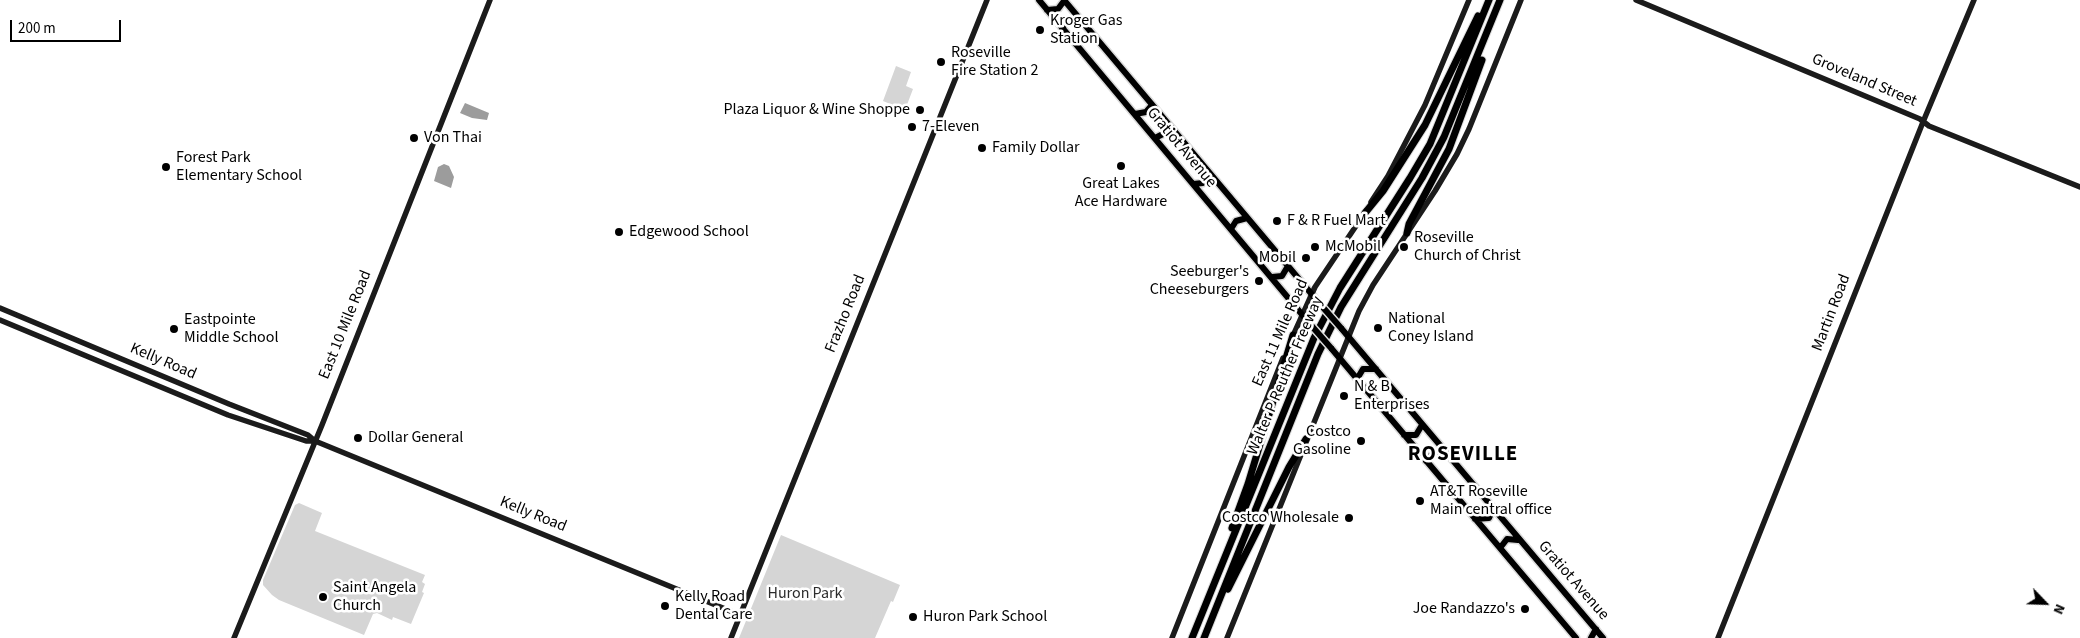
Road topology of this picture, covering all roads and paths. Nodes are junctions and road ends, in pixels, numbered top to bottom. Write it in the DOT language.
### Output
graph roads {
  1 [pos="490,0"];
  2 [pos="987,0"];
  3 [pos="1039,0"];
  4 [pos="1064,0"];
  5 [pos="1469,0"];
  6 [pos="1485,0"];
  7 [pos="1489,0"];
  8 [pos="1500,0"];
  9 [pos="1522,0"];
  10 [pos="1636,0"];
  11 [pos="1974,0"];
  12 [pos="1047,10"];
  13 [pos="1079,18"];
  14 [pos="1493,19"];
  15 [pos="1062,28"];
  16 [pos="1152,105"];
  17 [pos="1135,114"];
  18 [pos="1923,122"];
  19 [pos="1177,135"];
  20 [pos="1154,138"];
  21 [pos="1211,175"];
  22 [pos="1193,184"];
  23 [pos="2080,187"];
  24 [pos="1366,212"];
  25 [pos="1247,218"];
  26 [pos="1231,229"];
  27 [pos="1407,233"];
  28 [pos="1288,266"];
  29 [pos="1272,277"];
  30 [pos="1312,294"];
  31 [pos="0,308"];
  32 [pos="1303,314"];
  33 [pos="0,320"];
  34 [pos="1293,335"];
  35 [pos="1348,336"];
  36 [pos="1338,357"];
  37 [pos="1376,369"];
  38 [pos="1357,380"];
  39 [pos="229,404"];
  40 [pos="207,406"];
  41 [pos="239,419"];
  42 [pos="269,420"];
  43 [pos="1422,425"];
  44 [pos="1404,435"];
  45 [pos="1306,439"];
  46 [pos="315,441"];
  47 [pos="1446,453"];
  48 [pos="1426,460"];
  49 [pos="1493,509"];
  50 [pos="1475,518"];
  51 [pos="1520,541"];
  52 [pos="1500,548"];
  53 [pos="1219,570"];
  54 [pos="740,615"];
  55 [pos="1596,630"];
  56 [pos="234,638"];
  57 [pos="731,638"];
  58 [pos="1172,638"];
  59 [pos="1192,638"];
  60 [pos="1204,638"];
  61 [pos="1208,638"];
  62 [pos="1227,638"];
  63 [pos="1576,638"];
  64 [pos="1591,638"];
  65 [pos="1603,638"];
  66 [pos="1718,638"];
  1 -- 46 [label="street, East 10 Mile Road"];
  2 -- 54 [label="street, Frazho Road"];
  3 -- 12 [label="main road, Gratiot Avenue"];
  4 -- 12 [label="main road"];
  4 -- 13 [label="main road, Gratiot Avenue"];
  5 -- 24 [label="street, East 11 Mile Road"];
  6 -- 24 [label="highway"];
  7 -- 53 [label="highway, Walter P Reuther Freeway"];
  8 -- 14 [label="highway, Walter P Reuther Freeway"];
  9 -- 27 [label="street"];
  10 -- 18 [label="street, Groveland Street"];
  11 -- 18 [label="street, Martin Road"];
  12 -- 15 [label="main road, Gratiot Avenue"];
  13 -- 15 [label="main road"];
  13 -- 16 [label="main road, Gratiot Avenue"];
  14 -- 27 [label="highway"];
  14 -- 60 [label="highway, Walter P Reuther Freeway"];
  15 -- 17 [label="main road, Gratiot Avenue"];
  16 -- 17 [label="main road"];
  16 -- 19 [label="main road, Gratiot Avenue"];
  17 -- 20 [label="main road, Gratiot Avenue"];
  18 -- 23 [label="street, Groveland Street"];
  18 -- 66 [label="street, Martin Road"];
  19 -- 20 [label="main road"];
  19 -- 21 [label="main road, Gratiot Avenue"];
  20 -- 22 [label="main road, Gratiot Avenue"];
  21 -- 22 [label="main road"];
  21 -- 25 [label="main road, Gratiot Avenue"];
  22 -- 26 [label="main road, Gratiot Avenue"];
  24 -- 30 [label="street, East 11 Mile Road"];
  25 -- 26 [label="main road"];
  25 -- 28 [label="main road, Gratiot Avenue"];
  26 -- 29 [label="main road, Gratiot Avenue"];
  27 -- 35 [label="street"];
  28 -- 29 [label="main road"];
  28 -- 30 [label="main road, Gratiot Avenue"];
  29 -- 32 [label="main road, Gratiot Avenue"];
  30 -- 32 [label="street, East 11 Mile Road"];
  30 -- 35 [label="main road, Gratiot Avenue, bridge"];
  31 -- 39 [label="street, Kelly Road"];
  32 -- 34 [label="street, East 11 Mile Road"];
  32 -- 36 [label="main road, Gratiot Avenue, bridge"];
  33 -- 40 [label="street, Kelly Road"];
  34 -- 53 [label="highway"];
  34 -- 58 [label="street, East 11 Mile Road"];
  35 -- 36 [label="street"];
  35 -- 37 [label="main road, Gratiot Avenue"];
  36 -- 38 [label="main road, Gratiot Avenue"];
  36 -- 45 [label="street"];
  37 -- 38 [label="main road"];
  37 -- 43 [label="main road, Gratiot Avenue"];
  38 -- 44 [label="main road, Gratiot Avenue"];
  39 -- 40 [label="street"];
  39 -- 42 [label="street, Kelly Road"];
  40 -- 41 [label="street, Kelly Road"];
  41 -- 42 [label="street"];
  41 -- 46 [label="street, Kelly Road"];
  42 -- 46 [label="street, Kelly Road"];
  43 -- 44 [label="main road"];
  43 -- 47 [label="main road, Gratiot Avenue"];
  44 -- 48 [label="main road, Gratiot Avenue"];
  45 -- 61 [label="highway"];
  45 -- 62 [label="street"];
  46 -- 54 [label="street, Kelly Road"];
  46 -- 56 [label="street, East 10 Mile Road"];
  47 -- 48 [label="main road"];
  47 -- 49 [label="main road, Gratiot Avenue"];
  48 -- 50 [label="main road, Gratiot Avenue"];
  49 -- 50 [label="main road"];
  49 -- 51 [label="main road, Gratiot Avenue"];
  50 -- 52 [label="main road, Gratiot Avenue"];
  51 -- 52 [label="main road"];
  51 -- 55 [label="main road, Gratiot Avenue"];
  52 -- 63 [label="main road, Gratiot Avenue"];
  53 -- 59 [label="highway, Walter P Reuther Freeway"];
  54 -- 57 [label="street, Frazho Road"];
  55 -- 64 [label="main road"];
  55 -- 65 [label="main road, Gratiot Avenue"];
}
